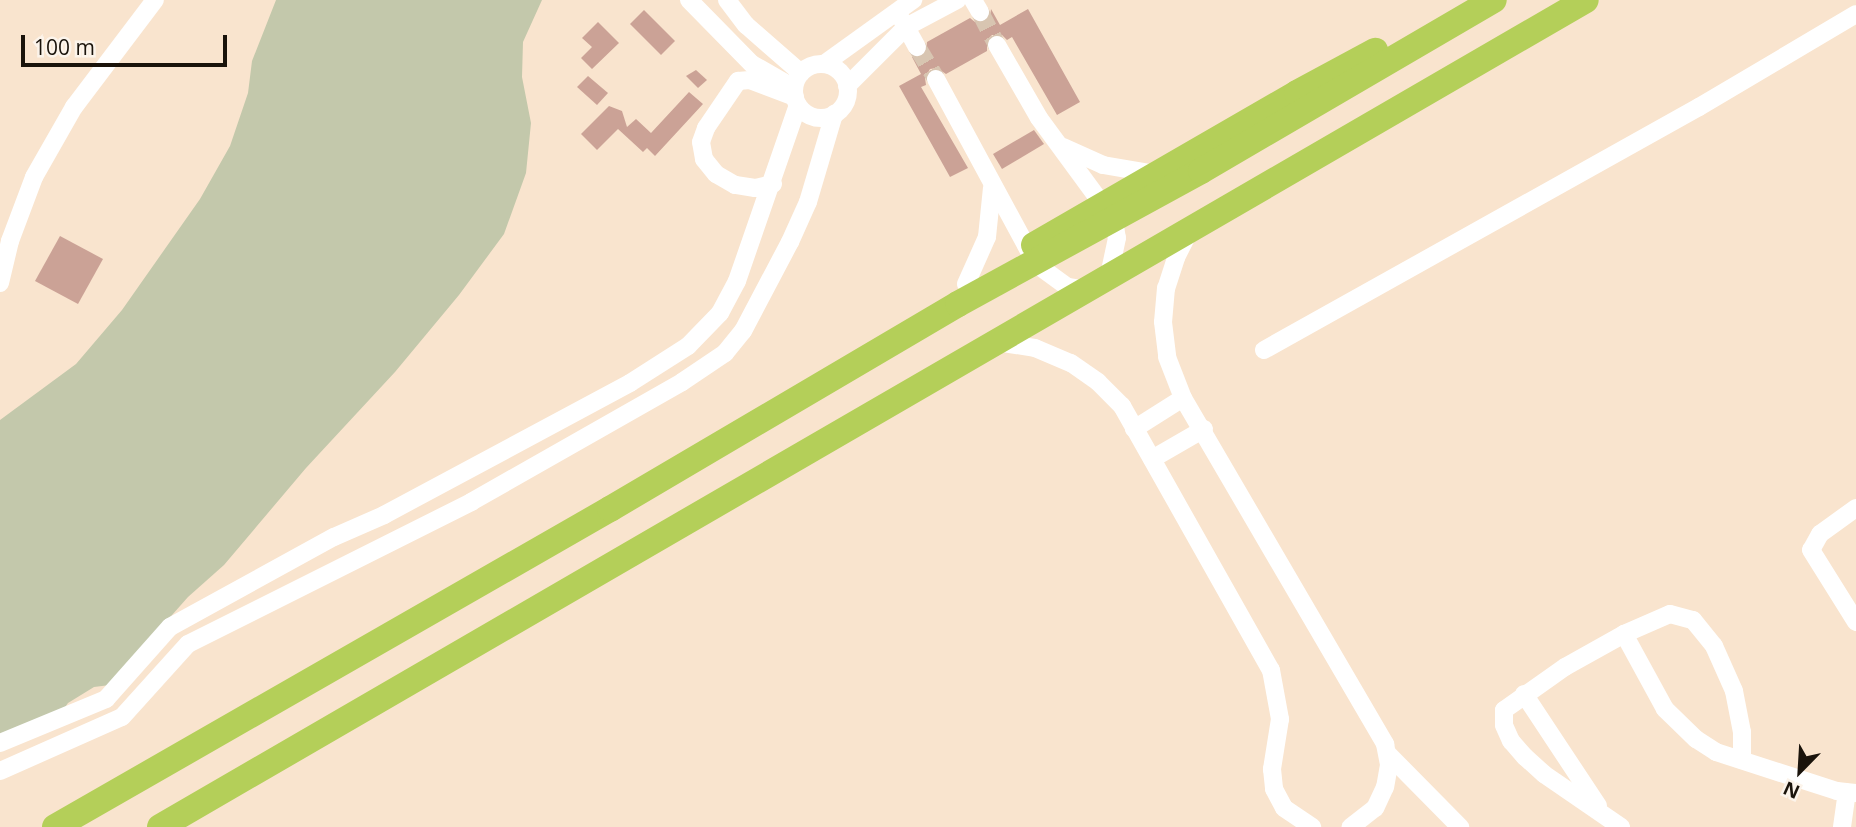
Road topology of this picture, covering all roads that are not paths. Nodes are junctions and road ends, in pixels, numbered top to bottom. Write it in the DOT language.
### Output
graph roads {
  1 [pos="155,0"];
  2 [pos="689,0"];
  3 [pos="727,0"];
  4 [pos="913,0"];
  5 [pos="957,0"];
  6 [pos="1494,0"];
  7 [pos="1586,0"];
  8 [pos="896,11"];
  9 [pos="1856,14"];
  10 [pos="906,27"];
  11 [pos="1438,33"];
  12 [pos="997,45"];
  13 [pos="917,47"];
  14 [pos="824,64"];
  15 [pos="936,79"];
  16 [pos="847,86"];
  17 [pos="797,91"];
  18 [pos="834,114"];
  19 [pos="1056,143"];
  20 [pos="1156,174"];
  21 [pos="992,181"];
  22 [pos="773,184"];
  23 [pos="1109,213"];
  24 [pos="1191,230"];
  25 [pos="1031,257"];
  26 [pos="0,283"];
  27 [pos="966,284"];
  28 [pos="1098,284"];
  29 [pos="997,342"];
  30 [pos="1264,350"];
  31 [pos="1183,398"];
  32 [pos="1135,429"];
  33 [pos="1204,429"];
  34 [pos="1152,459"];
  35 [pos="1856,508"];
  36 [pos="610,509"];
  37 [pos="1856,624"];
  38 [pos="1625,634"];
  39 [pos="1856,638"];
  40 [pos="1524,694"];
  41 [pos="0,743"];
  42 [pos="1388,754"];
  43 [pos="1742,760"];
  44 [pos="0,771"];
  45 [pos="1852,793"];
  46 [pos="1604,815"];
  47 [pos="55,827"];
  48 [pos="160,827"];
  49 [pos="1312,827"];
  50 [pos="1351,827"];
  51 [pos="1460,827"];
  52 [pos="1621,827"];
  53 [pos="1842,827"];
  1 -- 26 [label="street"];
  2 -- 17 [label="street"];
  3 -- 17 [label="street"];
  4 -- 8 [label="street"];
  5 -- 10 [label="street"];
  6 -- 11 [label="highway"];
  7 -- 24 [label="highway"];
  8 -- 10 [label="street"];
  8 -- 14 [label="street"];
  9 -- 30 [label="street"];
  10 -- 13 [label="street"];
  10 -- 16 [label="street"];
  11 -- 20 [label="highway"];
  11 -- 23 [label="highway"];
  12 -- 19 [label="street"];
  14 -- 16 [label="street"];
  14 -- 17 [label="street"];
  15 -- 21 [label="street"];
  16 -- 18 [label="street"];
  17 -- 18 [label="street"];
  17 -- 22 [label="street"];
  17 -- 22 [label="street"];
  18 -- 44 [label="street"];
  19 -- 20 [label="street"];
  19 -- 23 [label="street"];
  20 -- 23 [label="highway"];
  21 -- 25 [label="street"];
  21 -- 27 [label="street"];
  22 -- 41 [label="street"];
  23 -- 25 [label="highway"];
  23 -- 28 [label="street"];
  24 -- 28 [label="highway"];
  24 -- 31 [label="street"];
  25 -- 27 [label="highway"];
  25 -- 28 [label="street"];
  25 -- 36 [label="highway"];
  27 -- 36 [label="highway"];
  28 -- 29 [label="highway"];
  29 -- 32 [label="street"];
  29 -- 48 [label="highway"];
  31 -- 32 [label="street"];
  31 -- 33 [label="street"];
  32 -- 34 [label="street"];
  33 -- 34 [label="street"];
  33 -- 42 [label="street"];
  34 -- 49 [label="street"];
  35 -- 37 [label="street"];
  36 -- 47 [label="highway"];
  37 -- 39 [label="street"];
  38 -- 40 [label="street"];
  38 -- 43 [label="street"];
  38 -- 43 [label="street"];
  40 -- 46 [label="street"];
  40 -- 46 [label="street"];
  42 -- 50 [label="street"];
  42 -- 51 [label="street"];
  43 -- 45 [label="street"];
  45 -- 53 [label="street"];
  46 -- 52 [label="street"];
}
